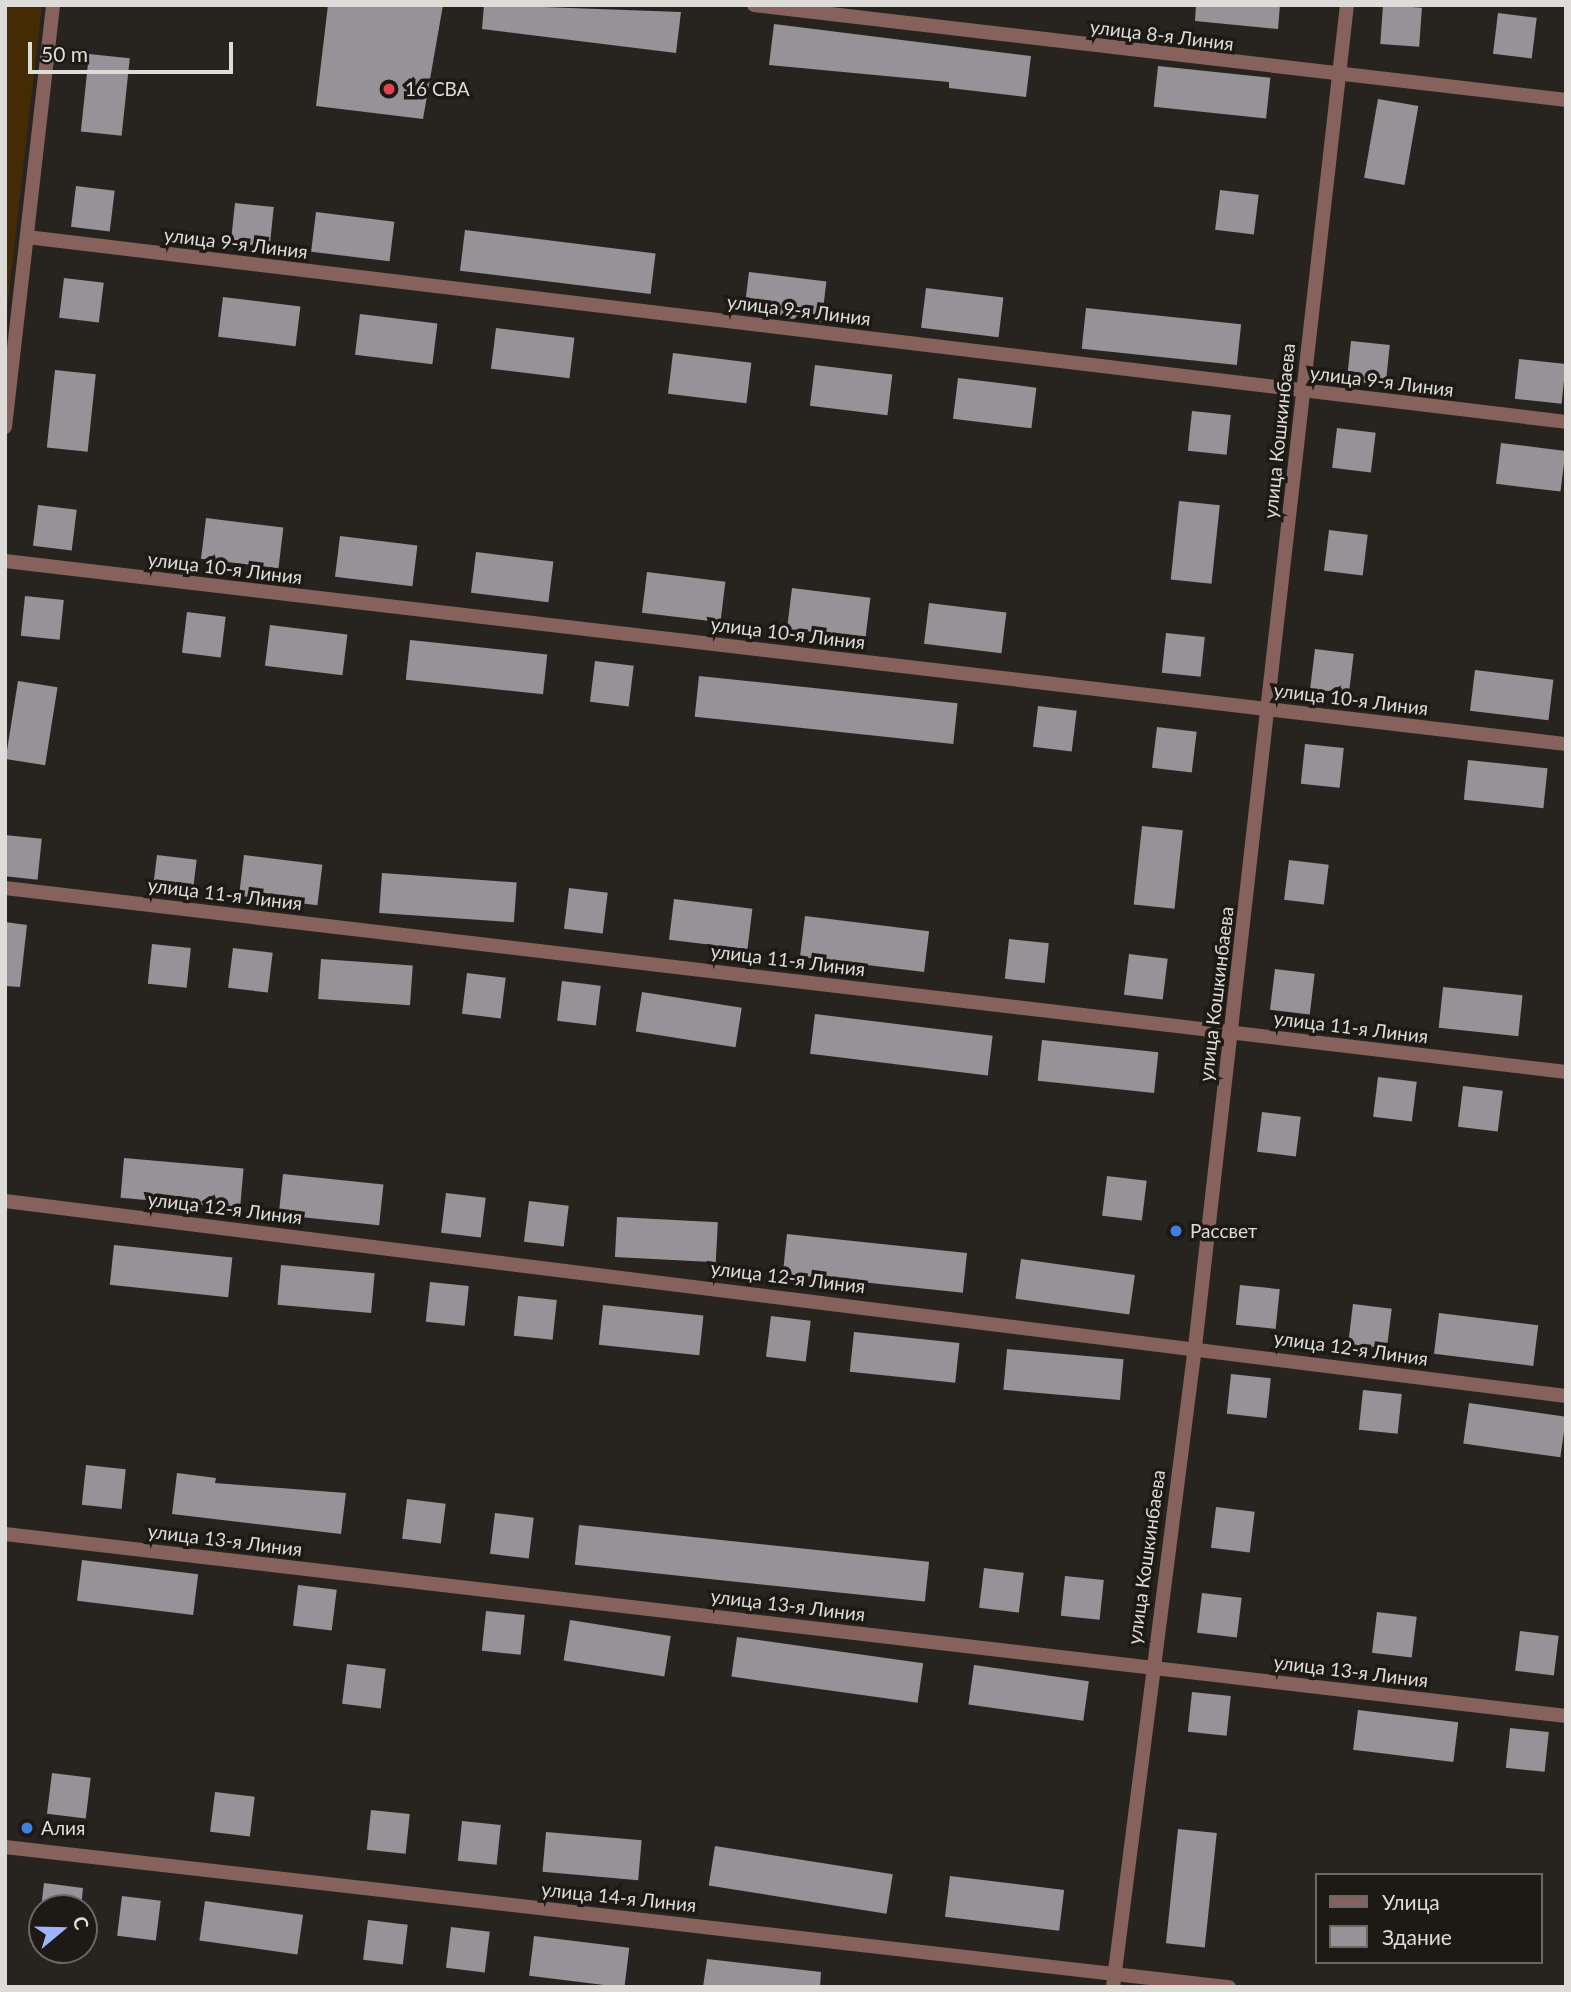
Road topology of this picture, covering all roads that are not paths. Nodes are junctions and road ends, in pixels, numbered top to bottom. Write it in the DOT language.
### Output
graph roads {
  1 [pos="54,5"];
  2 [pos="754,5"];
  3 [pos="1347,5"];
  4 [pos="1339,76"];
  5 [pos="1566,100"];
  6 [pos="27,237"];
  7 [pos="1303,391"];
  8 [pos="1566,422"];
  9 [pos="5,427"];
  10 [pos="5,561"];
  11 [pos="1268,709"];
  12 [pos="1566,744"];
  13 [pos="5,888"];
  14 [pos="1231,1032"];
  15 [pos="1566,1072"];
  16 [pos="5,1201"];
  17 [pos="1195,1347"];
  18 [pos="1566,1396"];
  19 [pos="5,1534"];
  20 [pos="1150,1667"];
  21 [pos="1566,1716"];
  22 [pos="5,1847"];
  23 [pos="1114,1980"];
  24 [pos="1228,1987"];
  1 -- 6 [label="street"];
  2 -- 4 [label="street, улица 8-я Линия"];
  3 -- 4 [label="street, улица Кошкинбаева"];
  4 -- 5 [label="street, улица 8-я Линия"];
  4 -- 7 [label="street, улица Кошкинбаева"];
  6 -- 7 [label="street, улица 9-я Линия"];
  6 -- 9 [label="street"];
  7 -- 8 [label="street, улица 9-я Линия"];
  7 -- 11 [label="street, улица Кошкинбаева"];
  10 -- 11 [label="street, улица 10-я Линия"];
  11 -- 12 [label="street, улица 10-я Линия"];
  11 -- 14 [label="street, улица Кошкинбаева"];
  13 -- 14 [label="street, улица 11-я Линия"];
  14 -- 15 [label="street, улица 11-я Линия"];
  14 -- 17 [label="street, улица Кошкинбаева"];
  16 -- 17 [label="street, улица 12-я Линия"];
  17 -- 18 [label="street, улица 12-я Линия"];
  17 -- 20 [label="street, улица Кошкинбаева"];
  19 -- 20 [label="street, улица 13-я Линия"];
  20 -- 21 [label="street, улица 13-я Линия"];
  20 -- 23 [label="street, улица Кошкинбаева"];
  22 -- 23 [label="street, улица 14-я Линия"];
  23 -- 24 [label="street, улица 14-я Линия"];
}
